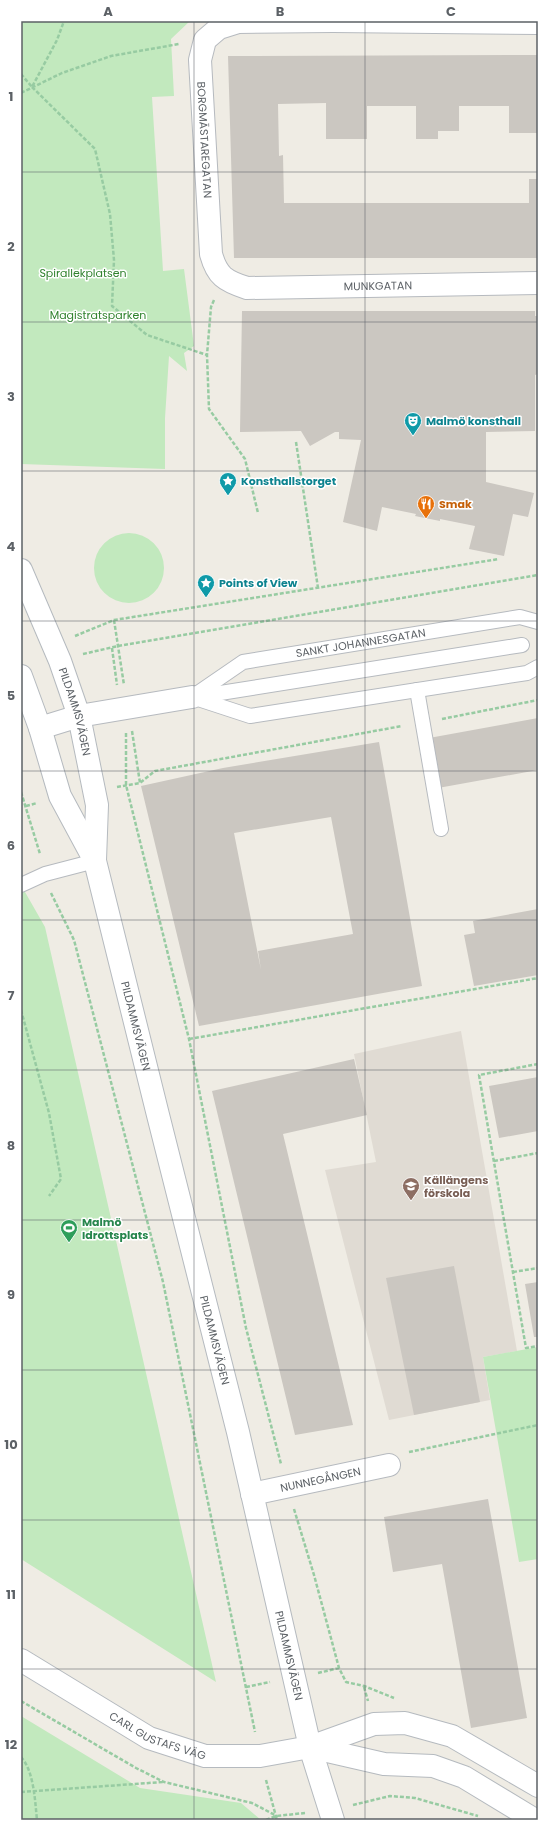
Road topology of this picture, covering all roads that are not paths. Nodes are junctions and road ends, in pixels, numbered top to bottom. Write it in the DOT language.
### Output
graph roads {
  1 [pos="333,21"];
  2 [pos="538,23"];
  3 [pos="221,275"];
  4 [pos="538,283"];
  5 [pos="21,570"];
  6 [pos="538,622"];
  7 [pos="522,645"];
  8 [pos="538,667"];
  9 [pos="21,676"];
  10 [pos="417,690"];
  11 [pos="192,698"];
  12 [pos="79,716"];
  13 [pos="40,728"];
  14 [pos="441,829"];
  15 [pos="95,861"];
  16 [pos="21,885"];
  17 [pos="389,1465"];
  18 [pos="252,1494"];
  19 [pos="21,1660"];
  20 [pos="310,1747"];
  21 [pos="538,1786"];
  22 [pos="331,1815"];
  23 [pos="535,1820"];
  1 -- 2 [label="street"];
  1 -- 3 [label="street, BORGMÄSTAREGATAN"];
  3 -- 4 [label="street, MUNKGATAN"];
  5 -- 12 [label="street, PILDAMMSVÄGEN"];
  6 -- 11 [label="lane, SANKT JOHANNESGATAN"];
  7 -- 11 [label="lane"];
  8 -- 10 [label="lane, SANKT JOHANNESGATAN"];
  9 -- 13 [label="street, PILDAMMSVÄGEN"];
  10 -- 11 [label="lane, SANKT JOHANNESGATAN"];
  10 -- 14 [label="lane"];
  11 -- 12 [label="street, SANKT JOHANNESGATAN"];
  12 -- 13 [label="street, SANKT JOHANNESGATAN"];
  12 -- 15 [label="street, PILDAMMSVÄGEN"];
  13 -- 15 [label="street, PILDAMMSVÄGEN"];
  15 -- 16 [label="lane"];
  15 -- 18 [label="street, PILDAMMSVÄGEN"];
  17 -- 18 [label="street, NUNNEGÅNGEN"];
  18 -- 20 [label="street, PILDAMMSVÄGEN"];
  19 -- 20 [label="street, CARL GUSTAFS VÄG"];
  20 -- 21 [label="street, CARL GUSTAFS VÄG"];
  20 -- 22 [label="street, PILDAMMSVÄGEN"];
  20 -- 23 [label="street, CARL GUSTAFS VÄG"];
}
